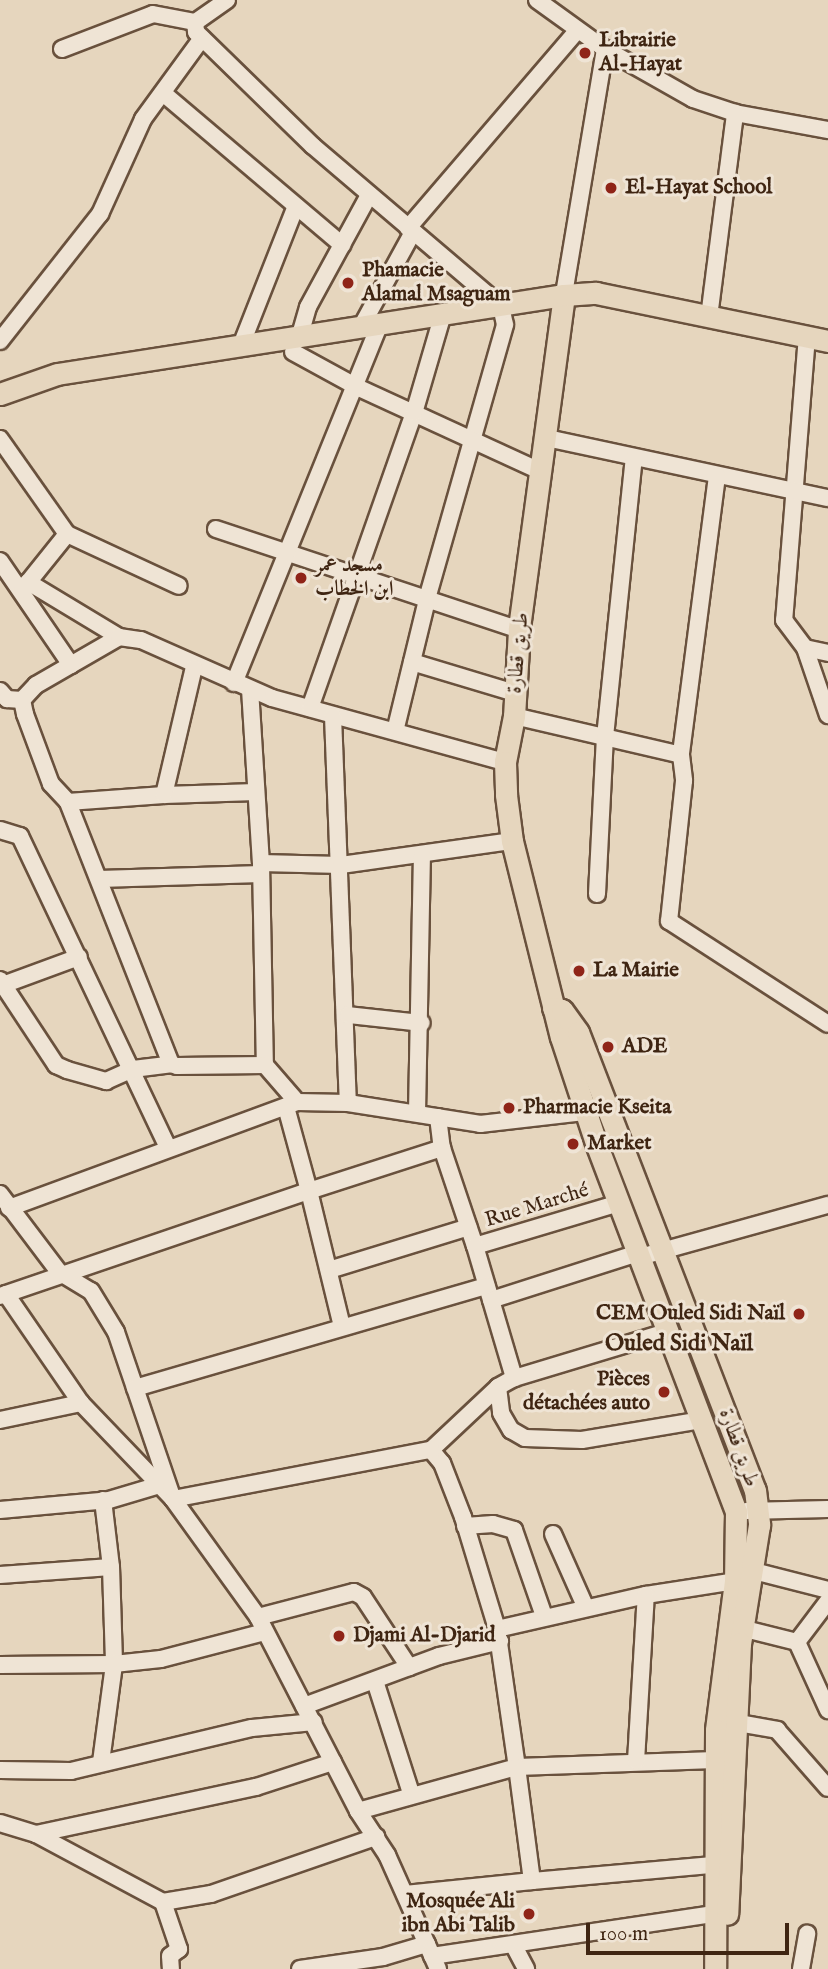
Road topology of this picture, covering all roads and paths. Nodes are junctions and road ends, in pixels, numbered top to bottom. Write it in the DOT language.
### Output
graph roads {
  1 [pos="227,0"];
  2 [pos="537,0"];
  3 [pos="195,22"];
  4 [pos="577,31"];
  5 [pos="202,38"];
  6 [pos="62,49"];
  7 [pos="605,49"];
  8 [pos="163,93"];
  9 [pos="735,113"];
  10 [pos="828,130"];
  11 [pos="369,195"];
  12 [pos="296,206"];
  13 [pos="411,230"];
  14 [pos="342,245"];
  15 [pos="564,295"];
  16 [pos="501,306"];
  17 [pos="443,314"];
  18 [pos="709,317"];
  19 [pos="370,325"];
  20 [pos="0,341"];
  21 [pos="814,342"];
  22 [pos="242,343"];
  23 [pos="296,343"];
  24 [pos="828,354"];
  25 [pos="357,387"];
  26 [pos="0,394"];
  27 [pos="414,413"];
  28 [pos="471,437"];
  29 [pos="547,438"];
  30 [pos="0,439"];
  31 [pos="634,457"];
  32 [pos="542,472"];
  33 [pos="718,475"];
  34 [pos="792,490"];
  35 [pos="828,498"];
  36 [pos="216,529"];
  37 [pos="67,534"];
  38 [pos="285,549"];
  39 [pos="0,561"];
  40 [pos="355,573"];
  41 [pos="179,586"];
  42 [pos="24,587"];
  43 [pos="428,596"];
  44 [pos="519,630"];
  45 [pos="119,637"];
  46 [pos="805,648"];
  47 [pos="828,653"];
  48 [pos="412,662"];
  49 [pos="71,665"];
  50 [pos="194,667"];
  51 [pos="234,683"];
  52 [pos="250,689"];
  53 [pos="0,691"];
  54 [pos="515,693"];
  55 [pos="22,700"];
  56 [pos="310,708"];
  57 [pos="828,715"];
  58 [pos="333,716"];
  59 [pos="514,716"];
  60 [pos="395,731"];
  61 [pos="605,737"];
  62 [pos="681,755"];
  63 [pos="505,762"];
  64 [pos="256,792"];
  65 [pos="164,795"];
  66 [pos="68,802"];
  67 [pos="0,830"];
  68 [pos="512,841"];
  69 [pos="422,856"];
  70 [pos="341,865"];
  71 [pos="261,869"];
  72 [pos="99,879"];
  73 [pos="597,894"];
  74 [pos="79,957"];
  75 [pos="1,983"];
  76 [pos="552,1008"];
  77 [pos="348,1014"];
  78 [pos="422,1023"];
  79 [pos="828,1024"];
  80 [pos="171,1064"];
  81 [pos="265,1065"];
  82 [pos="133,1069"];
  83 [pos="348,1103"];
  84 [pos="291,1104"];
  85 [pos="586,1112"];
  86 [pos="417,1113"];
  87 [pos="438,1117"];
  88 [pos="168,1148"];
  89 [pos="442,1148"];
  90 [pos="309,1191"];
  91 [pos="3,1200"];
  92 [pos="619,1203"];
  93 [pos="828,1205"];
  94 [pos="469,1227"];
  95 [pos="475,1246"];
  96 [pos="662,1252"];
  97 [pos="639,1255"];
  98 [pos="329,1270"];
  99 [pos="59,1272"];
  100 [pos="489,1293"];
  101 [pos="3,1295"];
  102 [pos="342,1326"];
  103 [pos="670,1331"];
  104 [pos="514,1378"];
  105 [pos="498,1387"];
  106 [pos="135,1388"];
  107 [pos="81,1403"];
  108 [pos="0,1420"];
  109 [pos="702,1420"];
  110 [pos="431,1450"];
  111 [pos="156,1486"];
  112 [pos="173,1499"];
  113 [pos="103,1500"];
  114 [pos="828,1509"];
  115 [pos="0,1510"];
  116 [pos="747,1511"];
  117 [pos="465,1526"];
  118 [pos="553,1534"];
  119 [pos="111,1567"];
  120 [pos="741,1573"];
  121 [pos="0,1575"];
  122 [pos="828,1590"];
  123 [pos="646,1595"];
  124 [pos="828,1601"];
  125 [pos="586,1608"];
  126 [pos="258,1616"];
  127 [pos="544,1616"];
  128 [pos="735,1626"];
  129 [pos="265,1632"];
  130 [pos="499,1635"];
  131 [pos="797,1642"];
  132 [pos="114,1664"];
  133 [pos="0,1665"];
  134 [pos="409,1667"];
  135 [pos="375,1681"];
  136 [pos="304,1706"];
  137 [pos="828,1710"];
  138 [pos="314,1722"];
  139 [pos="725,1728"];
  140 [pos="715,1760"];
  141 [pos="636,1761"];
  142 [pos="101,1762"];
  143 [pos="333,1762"];
  144 [pos="517,1767"];
  145 [pos="0,1770"];
  146 [pos="828,1788"];
  147 [pos="411,1793"];
  148 [pos="358,1811"];
  149 [pos="0,1823"];
  150 [pos="36,1834"];
  151 [pos="376,1837"];
  152 [pos="713,1865"];
  153 [pos="532,1881"];
  154 [pos="405,1894"];
  155 [pos="163,1902"];
  156 [pos="714,1914"];
  157 [pos="807,1934"];
  158 [pos="514,1945"];
  159 [pos="432,1956"];
  160 [pos="171,1969"];
  161 [pos="300,1969"];
  162 [pos="526,1969"];
  163 [pos="715,1969"];
  164 [pos="729,1969"];
  165 [pos="801,1969"];
  1 -- 3 [label="street"];
  2 -- 4 [label="street"];
  3 -- 5 [label="street"];
  3 -- 6 [label="street"];
  4 -- 7 [label="street"];
  4 -- 13 [label="street"];
  5 -- 8 [label="street"];
  5 -- 11 [label="street"];
  7 -- 9 [label="street"];
  7 -- 15 [label="street"];
  8 -- 12 [label="street"];
  8 -- 20 [label="street"];
  9 -- 10 [label="street"];
  9 -- 18 [label="street"];
  11 -- 13 [label="street"];
  11 -- 14 [label="street"];
  12 -- 14 [label="street"];
  12 -- 22 [label="street"];
  13 -- 16 [label="street"];
  13 -- 19 [label="street"];
  14 -- 23 [label="street"];
  15 -- 16 [label="main road"];
  15 -- 18 [label="main road"];
  15 -- 21 [label="main road"];
  15 -- 29 [label="main road, طريق قطارة"];
  16 -- 17 [label="main road"];
  16 -- 28 [label="street"];
  17 -- 19 [label="main road"];
  17 -- 27 [label="street"];
  18 -- 21 [label="main road"];
  19 -- 23 [label="main road"];
  19 -- 25 [label="street"];
  21 -- 24 [label="main road"];
  21 -- 34 [label="street"];
  22 -- 23 [label="main road"];
  22 -- 26 [label="main road"];
  23 -- 25 [label="street"];
  25 -- 27 [label="street"];
  25 -- 38 [label="street"];
  27 -- 28 [label="street"];
  27 -- 40 [label="street"];
  28 -- 32 [label="street"];
  28 -- 43 [label="street"];
  29 -- 31 [label="street"];
  29 -- 32 [label="main road, طريق قطارة"];
  30 -- 37 [label="street"];
  31 -- 33 [label="street"];
  31 -- 61 [label="street"];
  32 -- 44 [label="main road, طريق قطارة"];
  33 -- 34 [label="street"];
  33 -- 62 [label="street"];
  34 -- 35 [label="street"];
  34 -- 46 [label="street"];
  36 -- 38 [label="street"];
  37 -- 41 [label="street"];
  37 -- 42 [label="street"];
  38 -- 40 [label="street"];
  38 -- 51 [label="street"];
  39 -- 42 [label="street"];
  40 -- 43 [label="street"];
  40 -- 56 [label="street"];
  42 -- 45 [label="street"];
  42 -- 49 [label="street"];
  43 -- 44 [label="street"];
  43 -- 48 [label="street"];
  44 -- 54 [label="main road, طريق قطارة"];
  45 -- 49 [label="street"];
  45 -- 50 [label="street"];
  46 -- 47 [label="street"];
  46 -- 57 [label="street"];
  48 -- 54 [label="street"];
  48 -- 60 [label="street"];
  49 -- 55 [label="street"];
  50 -- 51 [label="street"];
  50 -- 65 [label="street"];
  51 -- 52 [label="street"];
  52 -- 56 [label="street"];
  52 -- 64 [label="street"];
  53 -- 55 [label="street"];
  54 -- 59 [label="main road, طريق قطارة"];
  55 -- 66 [label="street"];
  56 -- 58 [label="street"];
  58 -- 60 [label="street"];
  58 -- 70 [label="street"];
  59 -- 61 [label="street"];
  59 -- 63 [label="main road, طريق قطارة"];
  60 -- 63 [label="street"];
  61 -- 62 [label="street"];
  61 -- 73 [label="street"];
  62 -- 79 [label="street"];
  63 -- 68 [label="main road, طريق قطارة"];
  64 -- 65 [label="street"];
  64 -- 71 [label="street"];
  65 -- 66 [label="street"];
  66 -- 72 [label="street"];
  67 -- 74 [label="street"];
  68 -- 69 [label="street"];
  68 -- 76 [label="main road, طريق قطارة"];
  69 -- 70 [label="street"];
  69 -- 78 [label="street"];
  70 -- 71 [label="street"];
  70 -- 77 [label="street"];
  71 -- 72 [label="street"];
  71 -- 81 [label="street"];
  72 -- 80 [label="street"];
  74 -- 75 [label="street"];
  74 -- 82 [label="street"];
  75 -- 82 [label="street"];
  76 -- 85 [label="main road, طريق قطارة"];
  76 -- 96 [label="main road, طريق قطارة"];
  77 -- 78 [label="street"];
  77 -- 83 [label="street"];
  78 -- 86 [label="street"];
  80 -- 81 [label="street"];
  80 -- 82 [label="street"];
  81 -- 84 [label="street"];
  82 -- 88 [label="street"];
  83 -- 84 [label="street"];
  83 -- 86 [label="street"];
  84 -- 88 [label="street"];
  84 -- 90 [label="street"];
  85 -- 87 [label="street"];
  85 -- 92 [label="main road, طريق قطارة"];
  86 -- 87 [label="street"];
  87 -- 89 [label="street, Rue Marché"];
  88 -- 91 [label="street"];
  89 -- 90 [label="street"];
  89 -- 94 [label="street, Rue Marché"];
  90 -- 98 [label="street"];
  90 -- 99 [label="street"];
  91 -- 99 [label="street"];
  92 -- 95 [label="street, Rue Marché"];
  92 -- 97 [label="main road, طريق قطارة"];
  93 -- 96 [label="street"];
  94 -- 95 [label="street, Rue Marché"];
  94 -- 98 [label="street"];
  95 -- 100 [label="street"];
  96 -- 97 [label="street"];
  96 -- 116 [label="main road, طريق قطارة"];
  97 -- 100 [label="street"];
  97 -- 103 [label="main road, طريق قطارة"];
  98 -- 102 [label="street"];
  99 -- 101 [label="street"];
  99 -- 106 [label="street"];
  100 -- 102 [label="street"];
  100 -- 104 [label="street"];
  101 -- 107 [label="street"];
  102 -- 106 [label="street"];
  103 -- 104 [label="street"];
  103 -- 109 [label="main road, طريق قطارة"];
  104 -- 105 [label="street"];
  105 -- 109 [label="street"];
  105 -- 110 [label="street"];
  106 -- 112 [label="street"];
  107 -- 108 [label="street"];
  107 -- 111 [label="street"];
  109 -- 116 [label="main road, طريق قطارة"];
  110 -- 112 [label="street"];
  110 -- 117 [label="street"];
  111 -- 112 [label="street"];
  111 -- 113 [label="street"];
  112 -- 126 [label="street"];
  113 -- 115 [label="street"];
  113 -- 119 [label="street"];
  114 -- 116 [label="street"];
  116 -- 120 [label="main road, طريق قطارة"];
  117 -- 127 [label="street"];
  117 -- 130 [label="street"];
  118 -- 125 [label="street"];
  119 -- 121 [label="street"];
  119 -- 132 [label="street"];
  120 -- 122 [label="street"];
  120 -- 123 [label="street"];
  120 -- 128 [label="main road, طريق قطارة"];
  123 -- 125 [label="street"];
  123 -- 141 [label="street"];
  124 -- 131 [label="street"];
  125 -- 127 [label="street"];
  126 -- 129 [label="street"];
  126 -- 134 [label="street"];
  127 -- 130 [label="street"];
  128 -- 131 [label="street"];
  128 -- 139 [label="main road, طريق قطارة"];
  129 -- 132 [label="street"];
  129 -- 136 [label="street"];
  130 -- 134 [label="street"];
  130 -- 144 [label="street"];
  131 -- 137 [label="street"];
  132 -- 133 [label="street"];
  132 -- 142 [label="street"];
  134 -- 135 [label="street"];
  135 -- 136 [label="street"];
  135 -- 147 [label="street"];
  136 -- 138 [label="street"];
  138 -- 142 [label="street"];
  138 -- 143 [label="street"];
  139 -- 140 [label="main road, طريق قطارة"];
  139 -- 146 [label="street"];
  139 -- 164 [label="main road, طريق قطارة"];
  140 -- 141 [label="street"];
  140 -- 152 [label="main road, طريق قطارة"];
  141 -- 144 [label="street"];
  142 -- 145 [label="street"];
  143 -- 148 [label="street"];
  143 -- 150 [label="street"];
  144 -- 147 [label="street"];
  144 -- 153 [label="street"];
  147 -- 148 [label="street"];
  148 -- 151 [label="street"];
  149 -- 150 [label="street"];
  150 -- 155 [label="street"];
  151 -- 154 [label="street"];
  151 -- 155 [label="street"];
  152 -- 153 [label="street"];
  152 -- 156 [label="main road, طريق قطارة"];
  153 -- 154 [label="street"];
  154 -- 159 [label="street"];
  155 -- 160 [label="street"];
  156 -- 158 [label="street"];
  156 -- 163 [label="main road, طريق قطارة"];
  157 -- 165 [label="street"];
  158 -- 159 [label="street"];
  158 -- 162 [label="street"];
  159 -- 161 [label="street"];
}
